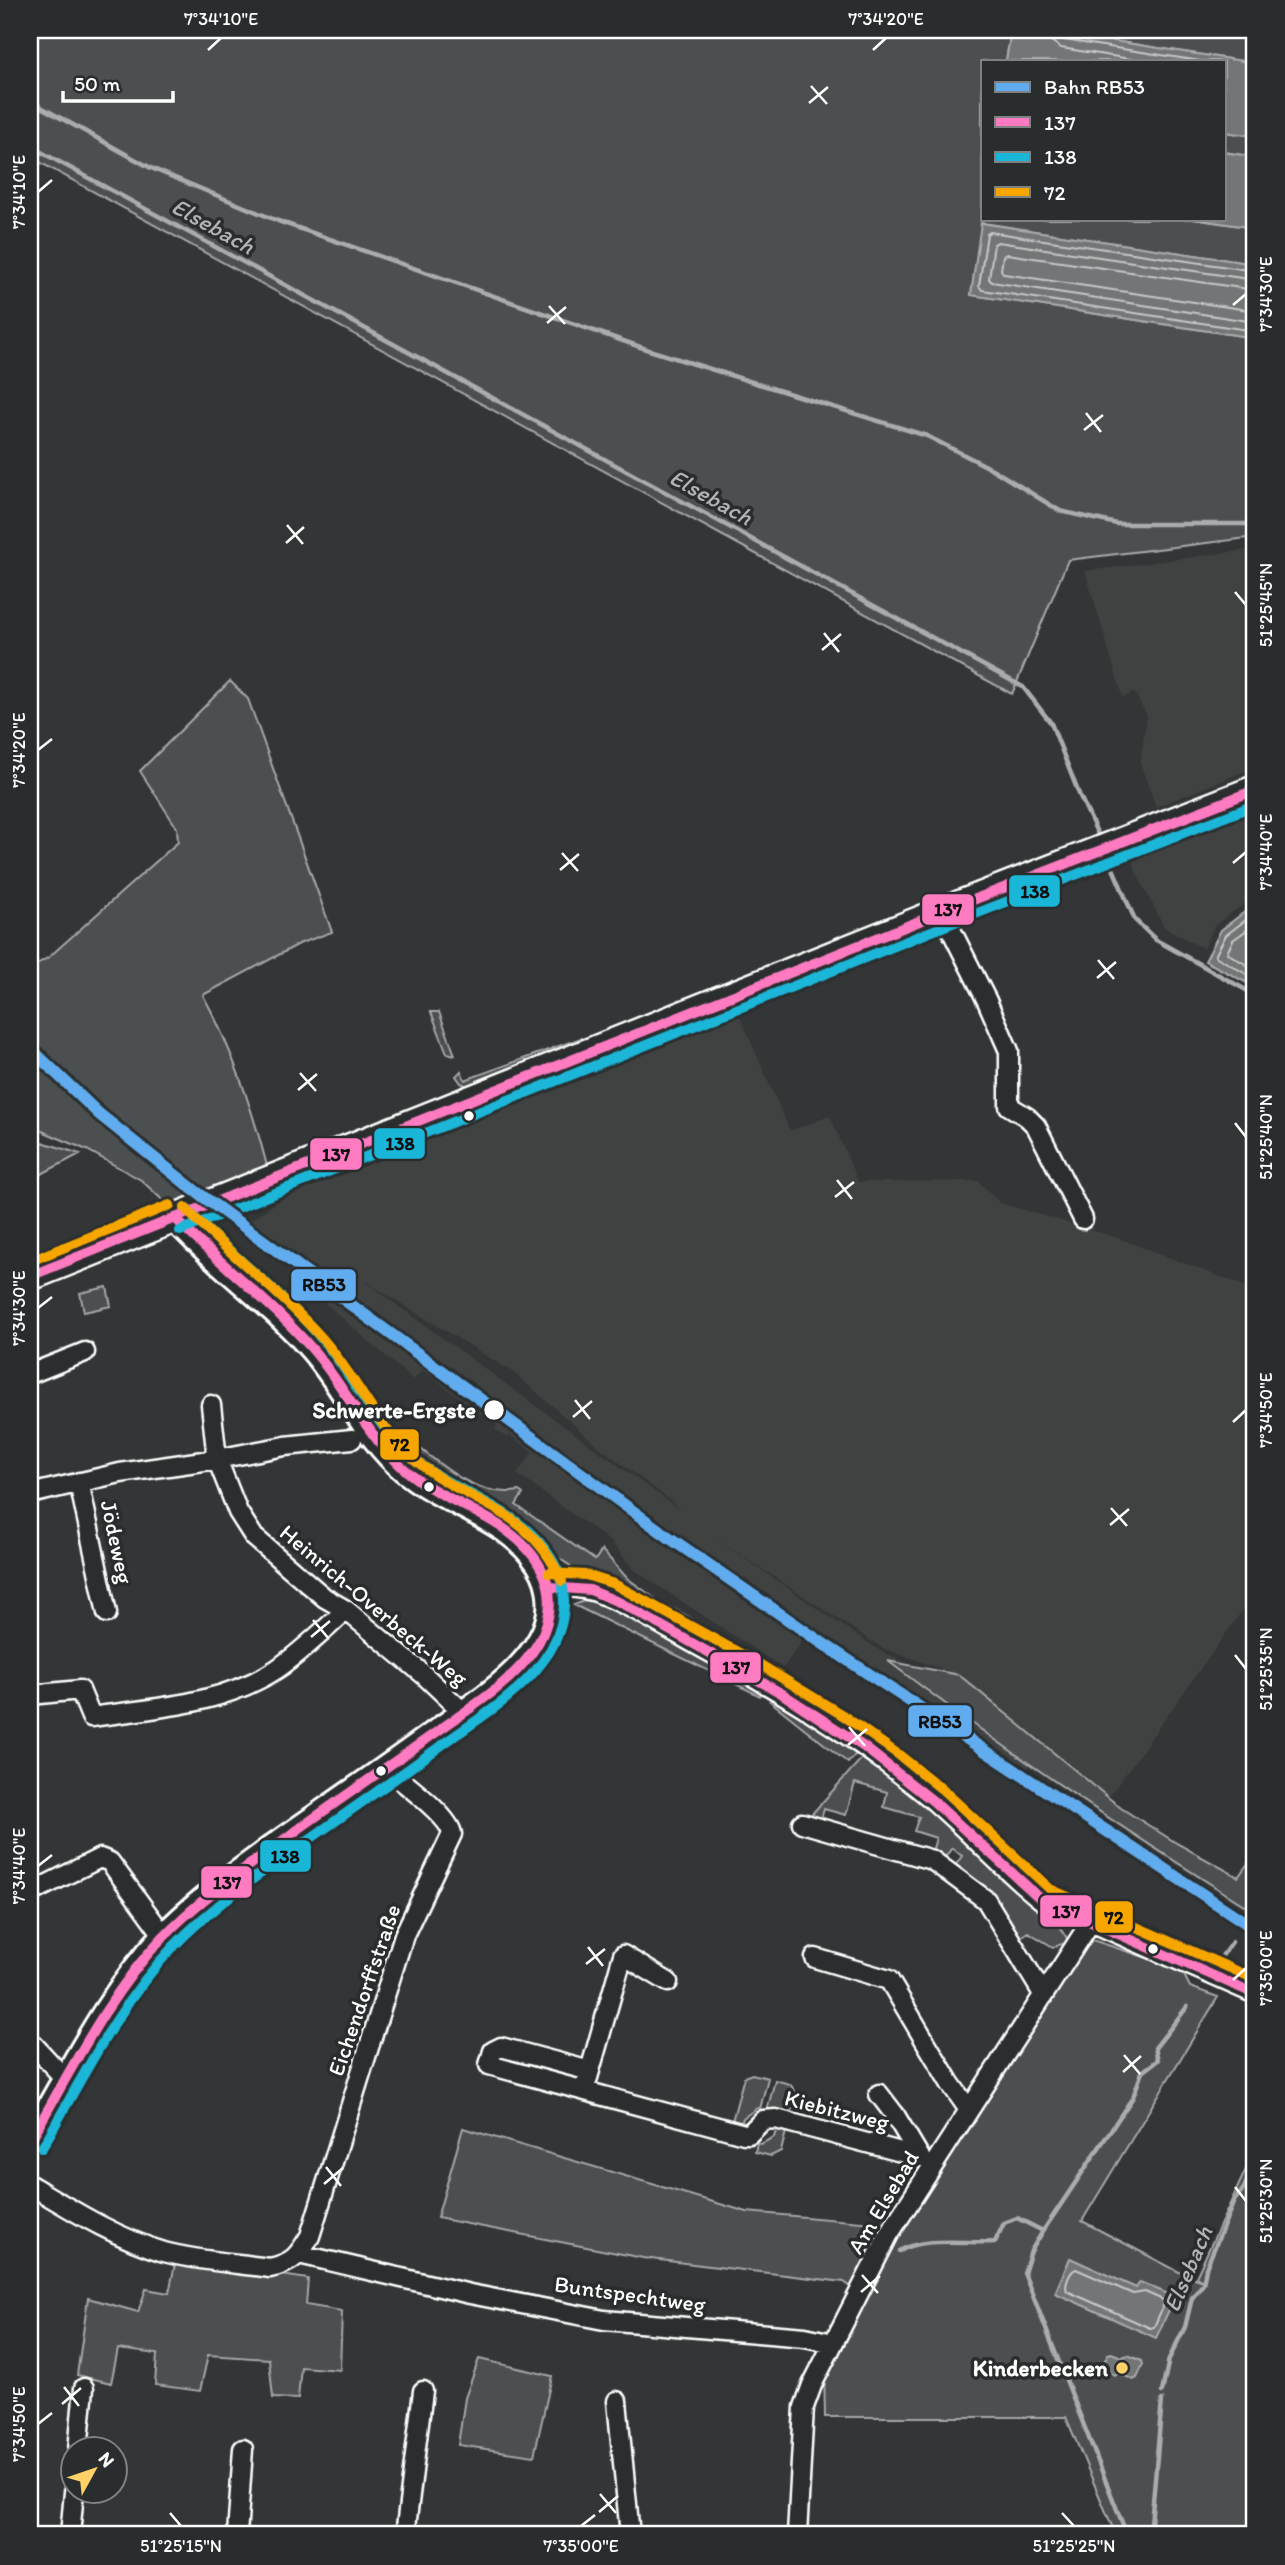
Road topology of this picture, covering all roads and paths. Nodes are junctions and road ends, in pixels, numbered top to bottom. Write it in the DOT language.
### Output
graph roads {
  1 [pos="1255,790"];
  2 [pos="942,912"];
  3 [pos="175,1217"];
  4 [pos="1083,1219"];
  5 [pos="30,1276"];
  6 [pos="85,1352"];
  7 [pos="30,1374"];
  8 [pos="211,1405"];
  9 [pos="352,1438"];
  10 [pos="217,1459"];
  11 [pos="79,1482"];
  12 [pos="30,1494"];
  13 [pos="549,1587"];
  14 [pos="346,1609"];
  15 [pos="107,1613"];
  16 [pos="30,1695"];
  17 [pos="464,1713"];
  18 [pos="386,1768"];
  19 [pos="802,1823"];
  20 [pos="30,1893"];
  21 [pos="1090,1923"];
  22 [pos="164,1937"];
  23 [pos="815,1958"];
  24 [pos="668,1982"];
  25 [pos="1043,1994"];
  26 [pos="1255,1994"];
  27 [pos="30,2041"];
  28 [pos="590,2071"];
  29 [pos="66,2080"];
  30 [pos="584,2091"];
  31 [pos="879,2094"];
  32 [pos="968,2110"];
  33 [pos="30,2141"];
  34 [pos="926,2162"];
  35 [pos="30,2185"];
  36 [pos="299,2254"];
  37 [pos="833,2343"];
  38 [pos="84,2388"];
  39 [pos="423,2391"];
  40 [pos="617,2401"];
  41 [pos="79,2436"];
  42 [pos="243,2449"];
  43 [pos="73,2506"];
  44 [pos="70,2535"];
  45 [pos="237,2535"];
  46 [pos="405,2535"];
  47 [pos="630,2535"];
  48 [pos="797,2535"];
  1 -- 2 [label="main road"];
  2 -- 3 [label="main road"];
  2 -- 4 [label="street"];
  3 -- 5 [label="main road"];
  3 -- 13 [label="street"];
  6 -- 7 [label="street"];
  8 -- 10 [label="street, Heinrich-Overbeck-Weg"];
  9 -- 10 [label="street"];
  10 -- 11 [label="street"];
  10 -- 14 [label="street, Heinrich-Overbeck-Weg"];
  11 -- 12 [label="street"];
  11 -- 15 [label="street, Jödeweg"];
  13 -- 17 [label="street"];
  13 -- 21 [label="street"];
  14 -- 16 [label="street"];
  14 -- 17 [label="street, Heinrich-Overbeck-Weg"];
  17 -- 18 [label="street"];
  18 -- 22 [label="street"];
  18 -- 36 [label="street, Eichendorffstraße"];
  19 -- 25 [label="street"];
  20 -- 22 [label="street"];
  21 -- 25 [label="street, Am Elsebad"];
  21 -- 26 [label="street"];
  22 -- 29 [label="street"];
  23 -- 32 [label="street"];
  24 -- 28 [label="street"];
  25 -- 32 [label="street, Am Elsebad"];
  27 -- 29 [label="street"];
  28 -- 30 [label="street"];
  28 -- 30 [label="street, Kiebitzweg"];
  29 -- 33 [label="street"];
  30 -- 34 [label="street, Kiebitzweg"];
  31 -- 34 [label="street, Kiebitzweg"];
  32 -- 34 [label="street, Am Elsebad"];
  34 -- 37 [label="street, Am Elsebad"];
  35 -- 36 [label="street"];
  36 -- 37 [label="street, Buntspechtweg"];
  37 -- 48 [label="street, Am Elsebad"];
  38 -- 41 [label="street"];
  39 -- 46 [label="street"];
  40 -- 47 [label="street"];
  42 -- 45 [label="street"];
  43 -- 44 [label="street"];
}
